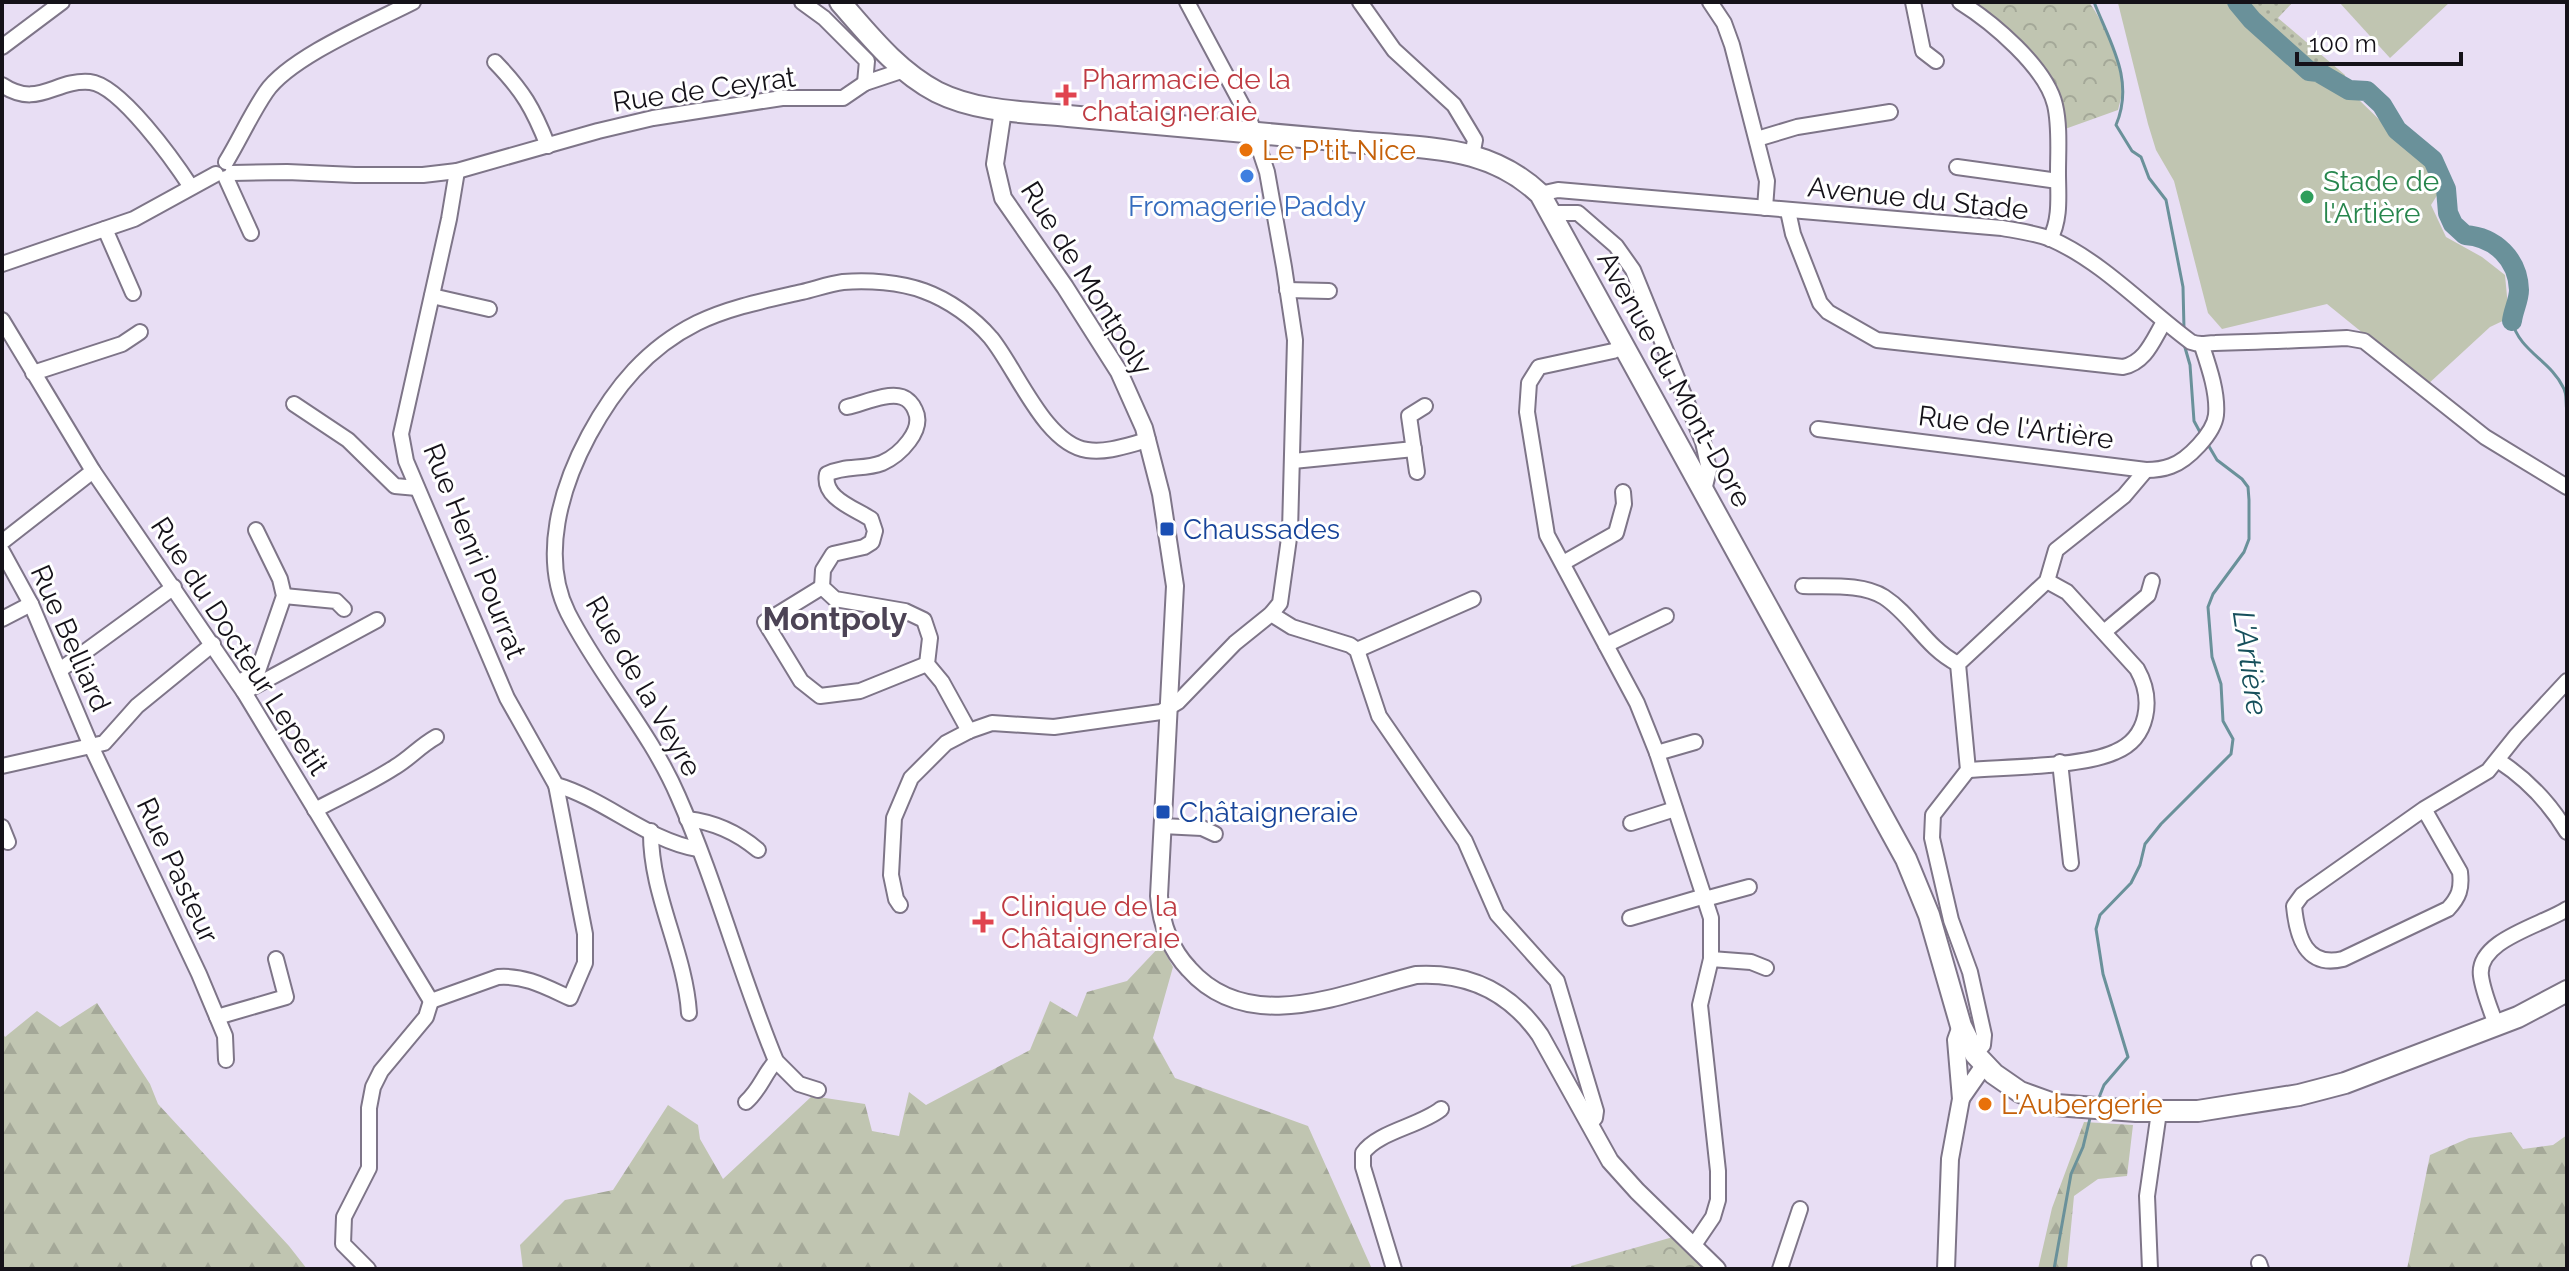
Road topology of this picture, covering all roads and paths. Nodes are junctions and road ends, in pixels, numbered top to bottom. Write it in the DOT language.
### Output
graph roads {
  1 [pos="62,2"];
  2 [pos="413,2"];
  3 [pos="802,2"];
  4 [pos="840,2"];
  5 [pos="1187,2"];
  6 [pos="1360,2"];
  7 [pos="1710,2"];
  8 [pos="1913,2"];
  9 [pos="1960,2"];
  10 [pos="2,47"];
  11 [pos="873,53"];
  12 [pos="1936,61"];
  13 [pos="495,62"];
  14 [pos="904,70"];
  15 [pos="865,83"];
  16 [pos="2,85"];
  17 [pos="1241,102"];
  18 [pos="1003,110"];
  19 [pos="1890,112"];
  20 [pos="1222,131"];
  21 [pos="1254,133"];
  22 [pos="1757,139"];
  23 [pos="548,146"];
  24 [pos="1472,156"];
  25 [pos="1957,167"];
  26 [pos="457,171"];
  27 [pos="225,172"];
  28 [pos="2058,181"];
  29 [pos="191,187"];
  30 [pos="1540,194"];
  31 [pos="1765,208"];
  32 [pos="1788,211"];
  33 [pos="1553,213"];
  34 [pos="105,229"];
  35 [pos="251,233"];
  36 [pos="2050,239"];
  37 [pos="2,264"];
  38 [pos="1287,290"];
  39 [pos="1329,291"];
  40 [pos="133,293"];
  41 [pos="432,296"];
  42 [pos="489,309"];
  43 [pos="2,320"];
  44 [pos="2164,322"];
  45 [pos="140,332"];
  46 [pos="2196,344"];
  47 [pos="1625,346"];
  48 [pos="33,373"];
  49 [pos="294,404"];
  50 [pos="1425,406"];
  51 [pos="847,407"];
  52 [pos="1818,429"];
  53 [pos="1148,440"];
  54 [pos="1414,449"];
  55 [pos="1293,461"];
  56 [pos="2146,470"];
  57 [pos="93,471"];
  58 [pos="1417,472"];
  59 [pos="2567,487"];
  60 [pos="417,488"];
  61 [pos="1704,490"];
  62 [pos="1623,492"];
  63 [pos="256,530"];
  64 [pos="2,542"];
  65 [pos="2,551"];
  66 [pos="1563,563"];
  67 [pos="2047,581"];
  68 [pos="2152,581"];
  69 [pos="1803,586"];
  70 [pos="174,587"];
  71 [pos="822,587"];
  72 [pos="284,596"];
  73 [pos="1473,599"];
  74 [pos="31,604"];
  75 [pos="344,609"];
  76 [pos="1271,614"];
  77 [pos="1666,616"];
  78 [pos="2,619"];
  79 [pos="377,620"];
  80 [pos="2104,632"];
  81 [pos="213,644"];
  82 [pos="1606,645"];
  83 [pos="1357,650"];
  84 [pos="927,664"];
  85 [pos="1958,664"];
  86 [pos="60,670"];
  87 [pos="2567,681"];
  88 [pos="241,687"];
  89 [pos="1168,709"];
  90 [pos="969,731"];
  91 [pos="436,737"];
  92 [pos="1695,742"];
  93 [pos="91,746"];
  94 [pos="1657,753"];
  95 [pos="2499,761"];
  96 [pos="2060,762"];
  97 [pos="2,766"];
  98 [pos="1968,770"];
  99 [pos="556,785"];
  100 [pos="1675,809"];
  101 [pos="2424,809"];
  102 [pos="315,810"];
  103 [pos="687,819"];
  104 [pos="1631,823"];
  105 [pos="1162,826"];
  106 [pos="2,827"];
  107 [pos="651,831"];
  108 [pos="2567,832"];
  109 [pos="1215,834"];
  110 [pos="8,842"];
  111 [pos="698,849"];
  112 [pos="758,850"];
  113 [pos="2071,863"];
  114 [pos="1749,887"];
  115 [pos="1705,897"];
  116 [pos="900,905"];
  117 [pos="2567,909"];
  118 [pos="1630,918"];
  119 [pos="276,959"];
  120 [pos="1711,959"];
  121 [pos="1766,968"];
  122 [pos="2567,991"];
  123 [pos="431,1001"];
  124 [pos="689,1013"];
  125 [pos="217,1017"];
  126 [pos="2496,1025"];
  127 [pos="1961,1026"];
  128 [pos="226,1060"];
  129 [pos="776,1061"];
  130 [pos="1985,1064"];
  131 [pos="1963,1085"];
  132 [pos="818,1090"];
  133 [pos="746,1102"];
  134 [pos="1441,1109"];
  135 [pos="2159,1112"];
  136 [pos="1589,1124"];
  137 [pos="1800,1209"];
  138 [pos="1694,1245"];
  139 [pos="368,1269"];
  140 [pos="1394,1269"];
  141 [pos="1717,1269"];
  142 [pos="1780,1269"];
  143 [pos="1946,1269"];
  144 [pos="2150,1269"];
  1 -- 10 [label="street"];
  2 -- 27 [label="street"];
  3 -- 11 [label="street"];
  4 -- 11 [label="main road, Avenue du Mont-Dore"];
  5 -- 17 [label="street"];
  6 -- 24 [label="street"];
  7 -- 22 [label="street"];
  8 -- 12 [label="street"];
  9 -- 28 [label="street"];
  11 -- 14 [label="main road, Avenue du Mont-Dore"];
  11 -- 15 [label="street"];
  13 -- 23 [label="street"];
  14 -- 15 [label="street, Rue de Ceyrat"];
  14 -- 18 [label="main road, Avenue du Mont-Dore"];
  15 -- 23 [label="street, Rue de Ceyrat"];
  16 -- 29 [label="street"];
  17 -- 20 [label="street"];
  17 -- 21 [label="street"];
  18 -- 20 [label="main road, Avenue du Mont-Dore"];
  18 -- 53 [label="street, Rue de Montpoly"];
  19 -- 22 [label="street"];
  20 -- 21 [label="main road, Avenue du Mont-Dore"];
  21 -- 24 [label="main road, Avenue du Mont-Dore"];
  21 -- 38 [label="street"];
  22 -- 31 [label="street"];
  23 -- 26 [label="street, Rue de Ceyrat"];
  24 -- 30 [label="main road, Avenue du Mont-Dore"];
  25 -- 28 [label="street"];
  26 -- 27 [label="street, Rue de Ceyrat"];
  26 -- 41 [label="street, Rue Henri Pourrat"];
  27 -- 29 [label="street"];
  27 -- 35 [label="street"];
  28 -- 36 [label="street"];
  29 -- 34 [label="street"];
  30 -- 31 [label="street, Avenue du Stade"];
  30 -- 33 [label="main road, Avenue du Mont-Dore"];
  31 -- 32 [label="street, Avenue du Stade"];
  32 -- 36 [label="street, Avenue du Stade"];
  32 -- 44 [label="street"];
  33 -- 47 [label="main road, Avenue du Mont-Dore"];
  33 -- 61 [label="street"];
  34 -- 37 [label="street"];
  34 -- 40 [label="street"];
  36 -- 44 [label="street, Avenue du Stade"];
  38 -- 39 [label="street"];
  38 -- 55 [label="street"];
  41 -- 42 [label="street"];
  41 -- 60 [label="street, Rue Henri Pourrat"];
  43 -- 48 [label="street, Rue du Docteur Lepetit"];
  44 -- 46 [label="street, Avenue du Stade"];
  45 -- 48 [label="street"];
  46 -- 56 [label="street, Rue de l'Artière"];
  46 -- 59 [label="street"];
  47 -- 61 [label="main road, Avenue du Mont-Dore"];
  47 -- 66 [label="street"];
  48 -- 57 [label="street, Rue du Docteur Lepetit"];
  49 -- 60 [label="street"];
  50 -- 54 [label="street"];
  51 -- 71 [label="street"];
  52 -- 56 [label="street, Rue de l'Artière"];
  53 -- 89 [label="street, Rue de Montpoly"];
  53 -- 103 [label="street, Rue de la Veyre"];
  54 -- 55 [label="street"];
  54 -- 58 [label="street"];
  55 -- 76 [label="street"];
  56 -- 67 [label="street"];
  57 -- 64 [label="street"];
  57 -- 70 [label="street, Rue du Docteur Lepetit"];
  60 -- 99 [label="street, Rue Henri Pourrat"];
  61 -- 127 [label="main road, Avenue du Mont-Dore"];
  62 -- 66 [label="street"];
  63 -- 72 [label="street"];
  65 -- 74 [label="street, Rue Belliard"];
  66 -- 82 [label="street"];
  67 -- 80 [label="street"];
  67 -- 85 [label="street"];
  68 -- 80 [label="street"];
  69 -- 85 [label="street"];
  70 -- 81 [label="street, Rue du Docteur Lepetit"];
  70 -- 86 [label="street"];
  71 -- 84 [label="street"];
  71 -- 84 [label="street"];
  72 -- 75 [label="street"];
  72 -- 88 [label="street"];
  73 -- 83 [label="street"];
  74 -- 78 [label="street"];
  74 -- 86 [label="street, Rue Belliard"];
  76 -- 83 [label="street"];
  76 -- 89 [label="street"];
  77 -- 82 [label="street"];
  79 -- 88 [label="street"];
  80 -- 96 [label="street"];
  81 -- 88 [label="street, Rue du Docteur Lepetit"];
  81 -- 93 [label="street"];
  82 -- 94 [label="street"];
  83 -- 136 [label="street"];
  84 -- 90 [label="street"];
  85 -- 98 [label="street"];
  86 -- 93 [label="street, Rue Belliard"];
  87 -- 95 [label="street"];
  88 -- 102 [label="street, Rue du Docteur Lepetit"];
  89 -- 90 [label="street"];
  89 -- 105 [label="street, Rue de Montpoly"];
  90 -- 116 [label="street"];
  91 -- 102 [label="street"];
  92 -- 94 [label="street"];
  93 -- 97 [label="street"];
  93 -- 125 [label="street, Rue Pasteur"];
  94 -- 100 [label="street"];
  95 -- 101 [label="street"];
  95 -- 108 [label="street"];
  96 -- 98 [label="street"];
  96 -- 113 [label="street"];
  98 -- 130 [label="street"];
  99 -- 107 [label="street"];
  99 -- 123 [label="street, Rue Henri Pourrat"];
  100 -- 104 [label="street"];
  100 -- 115 [label="street"];
  101 -- 101 [label="street"];
  102 -- 123 [label="street, Rue du Docteur Lepetit"];
  103 -- 111 [label="street, Rue de la Veyre"];
  103 -- 112 [label="street"];
  105 -- 109 [label="street"];
  105 -- 136 [label="street, Rue de Montpoly"];
  106 -- 110 [label="street"];
  107 -- 111 [label="street"];
  107 -- 124 [label="street"];
  111 -- 129 [label="street, Rue de la Veyre"];
  114 -- 115 [label="street"];
  115 -- 118 [label="street"];
  115 -- 120 [label="street"];
  117 -- 126 [label="street"];
  119 -- 125 [label="street"];
  120 -- 121 [label="street"];
  120 -- 138 [label="street"];
  122 -- 126 [label="main road"];
  123 -- 139 [label="street"];
  125 -- 128 [label="street, Rue Pasteur"];
  126 -- 135 [label="main road"];
  127 -- 130 [label="main road, Avenue du Mont-Dore"];
  127 -- 131 [label="street"];
  129 -- 132 [label="street, Rue de la Veyre"];
  129 -- 133 [label="street"];
  130 -- 131 [label="street"];
  130 -- 131 [label="street"];
  130 -- 135 [label="main road"];
  131 -- 143 [label="street"];
  134 -- 140 [label="street"];
  135 -- 144 [label="street"];
  136 -- 138 [label="street, Rue de Montpoly"];
  137 -- 142 [label="street"];
  138 -- 141 [label="street, Rue de Montpoly"];
}
